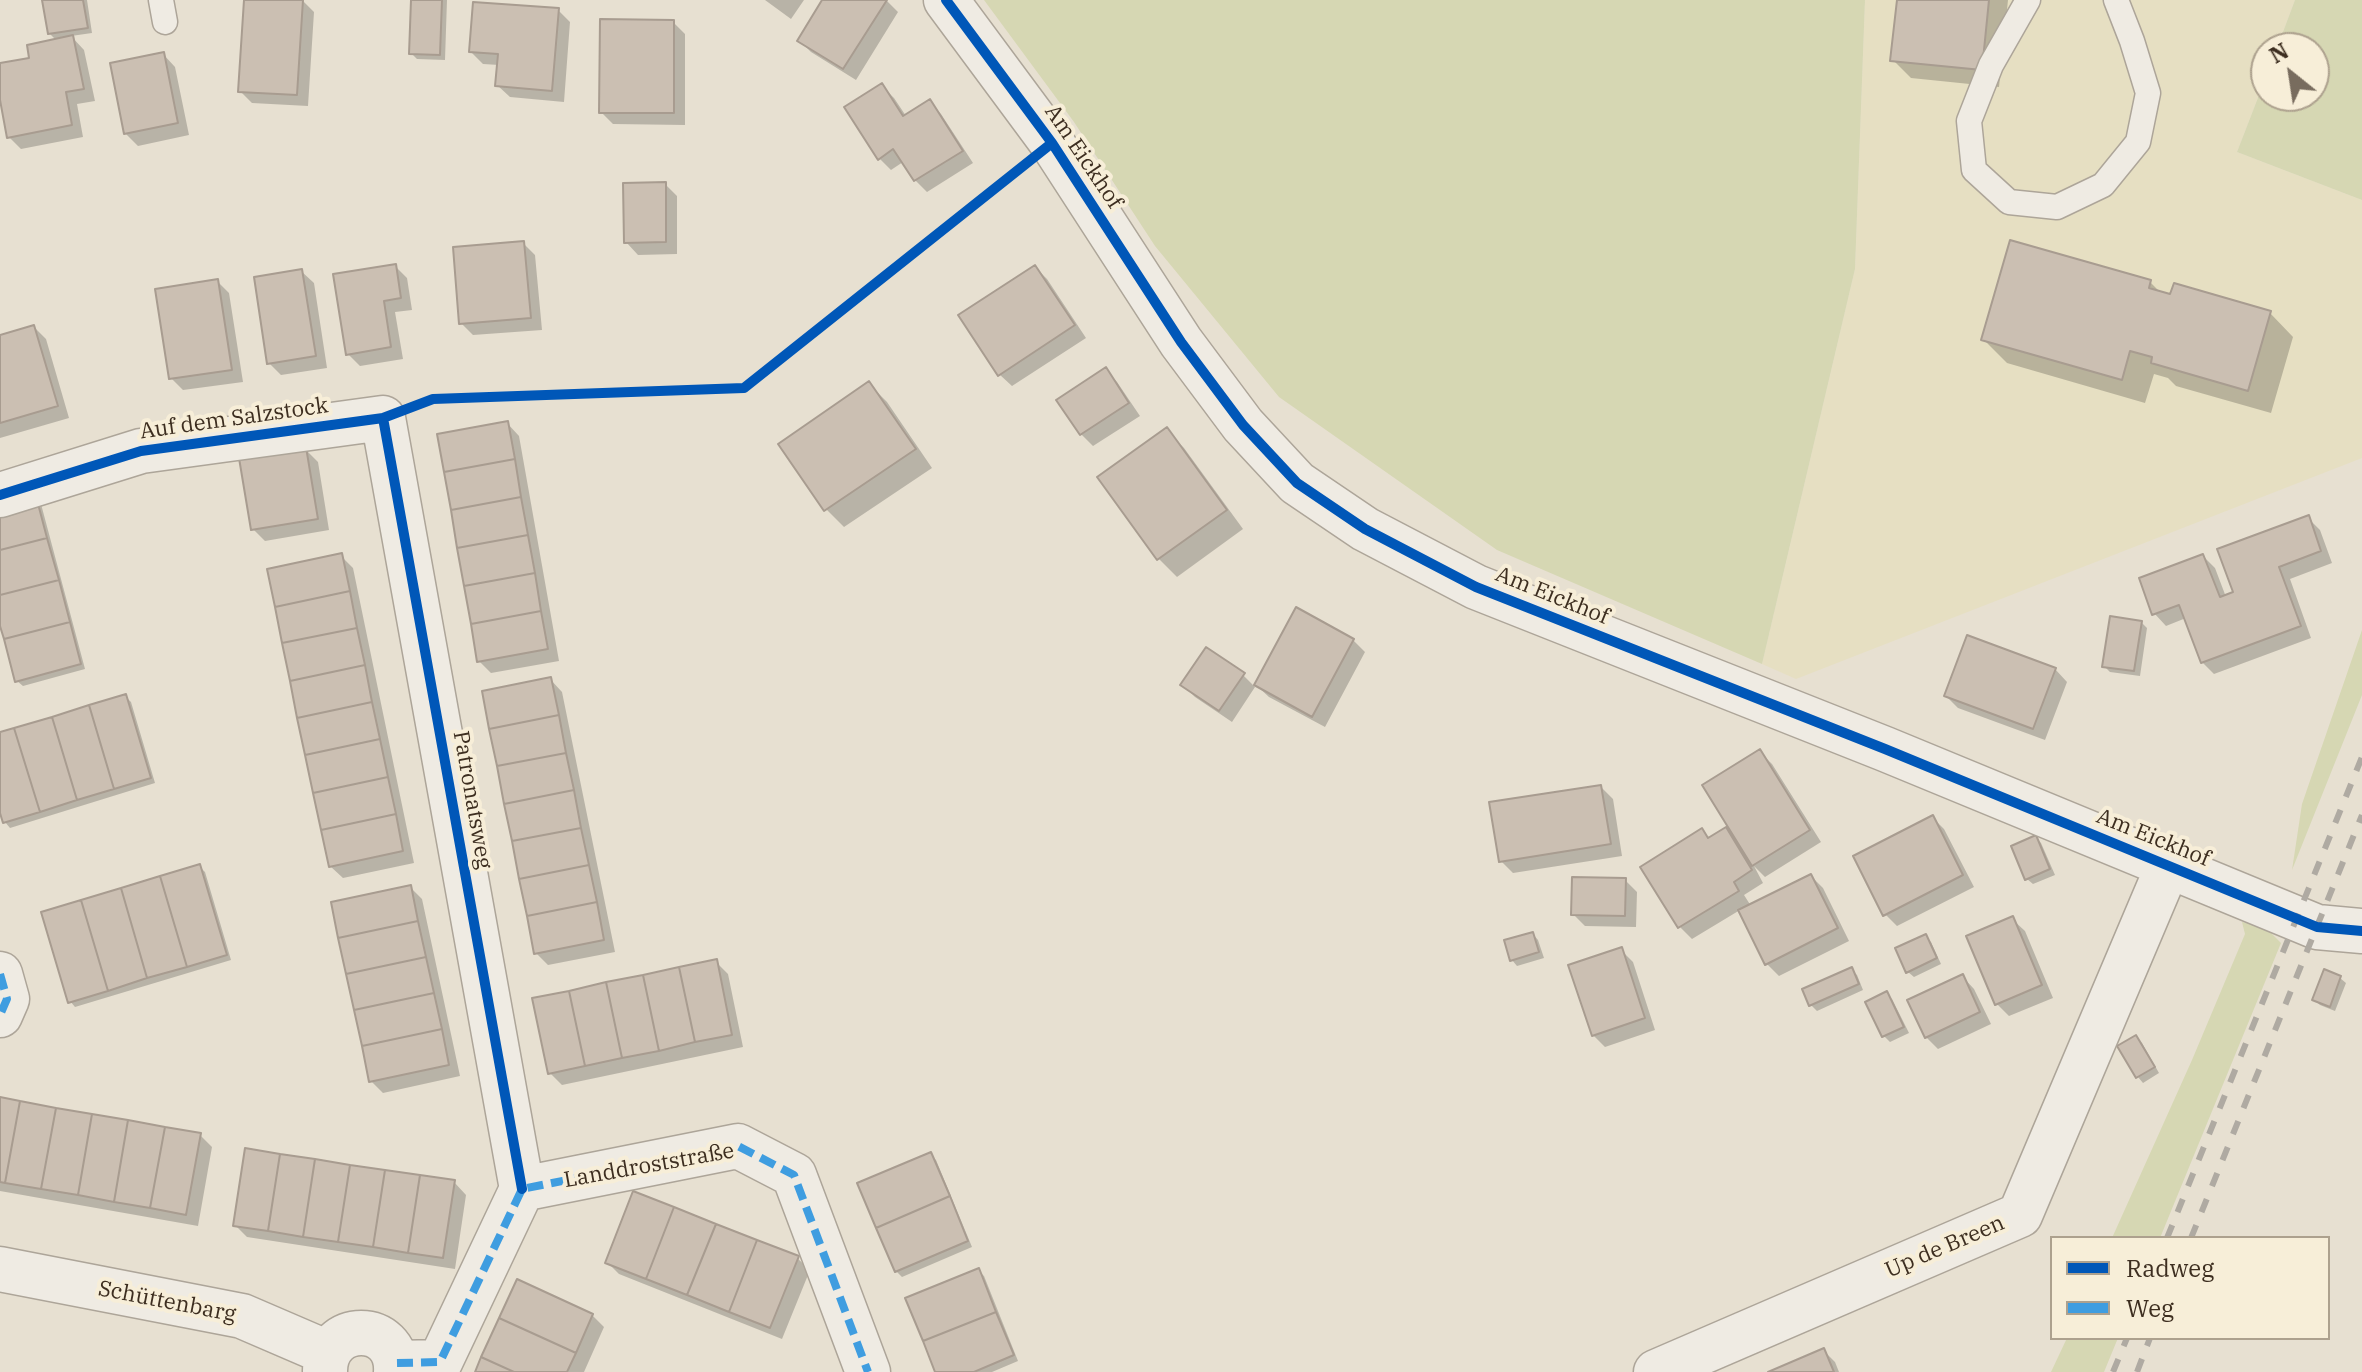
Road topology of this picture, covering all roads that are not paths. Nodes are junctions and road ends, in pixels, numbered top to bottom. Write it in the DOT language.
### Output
graph roads {
  1 [pos="946,0"];
  2 [pos="2028,0"];
  3 [pos="2116,0"];
  4 [pos="383,418"];
  5 [pos="0,495"];
  6 [pos="2168,866"];
  7 [pos="2362,931"];
  8 [pos="0,974"];
  9 [pos="0,1015"];
  10 [pos="522,1189"];
  11 [pos="0,1269"];
  12 [pos="326,1362"];
  13 [pos="397,1367"];
  14 [pos="868,1372"];
  15 [pos="1656,1372"];
  1 -- 6 [label="street, Am Eickhof"];
  2 -- 3 [label="lane"];
  4 -- 5 [label="street, Auf dem Salzstock"];
  4 -- 10 [label="street, Patronatsweg"];
  6 -- 7 [label="street, Am Eickhof"];
  6 -- 15 [label="street, Up de Breen"];
  8 -- 9 [label="street"];
  10 -- 13 [label="street"];
  10 -- 14 [label="street, Landdroststraße"];
  11 -- 12 [label="street, Schüttenbarg"];
  12 -- 13 [label="street"];
}
